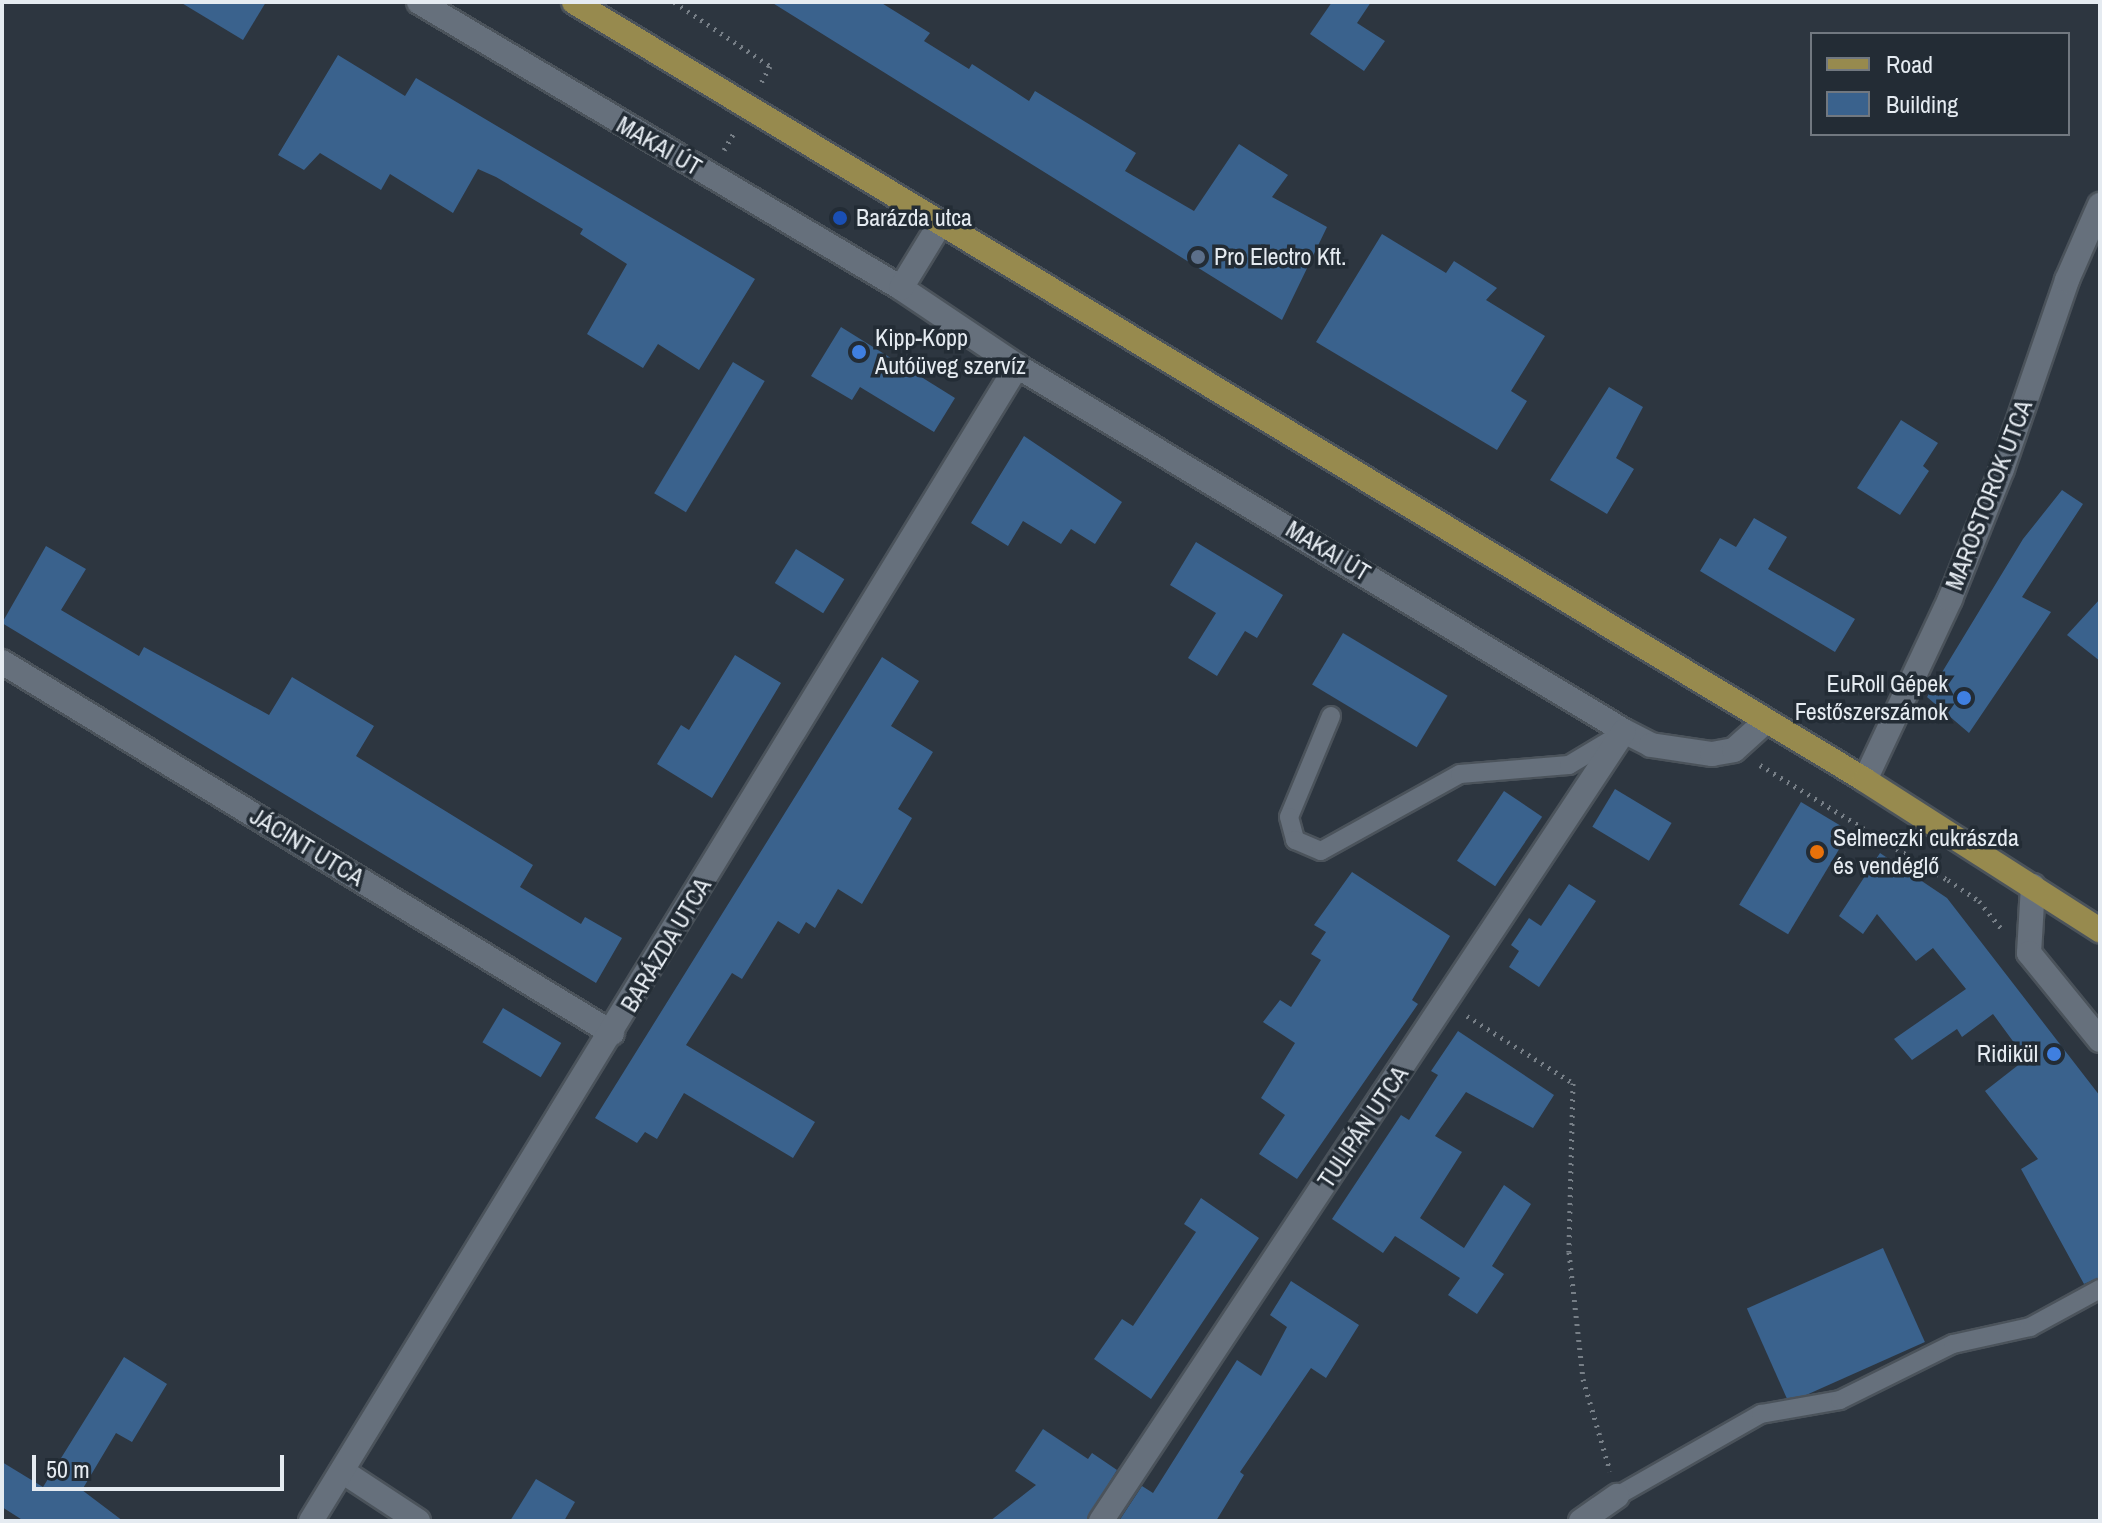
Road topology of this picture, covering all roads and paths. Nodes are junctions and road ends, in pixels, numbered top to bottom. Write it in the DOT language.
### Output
graph roads {
  1 [pos="419,2"];
  2 [pos="574,2"];
  3 [pos="2100,205"];
  4 [pos="940,224"];
  5 [pos="901,288"];
  6 [pos="1017,366"];
  7 [pos="2,662"];
  8 [pos="1331,716"];
  9 [pos="1765,722"];
  10 [pos="1624,731"];
  11 [pos="1734,750"];
  12 [pos="1865,780"];
  13 [pos="2033,886"];
  14 [pos="2100,930"];
  15 [pos="2029,953"];
  16 [pos="1446,1003"];
  17 [pos="612,1033"];
  18 [pos="2100,1040"];
  19 [pos="2100,1289"];
  20 [pos="342,1471"];
  21 [pos="1617,1496"];
  22 [pos="311,1521"];
  23 [pos="418,1521"];
  24 [pos="1101,1521"];
  25 [pos="1581,1521"];
  1 -- 5 [label="street, MAKAI ÚT"];
  2 -- 4 [label="main road"];
  3 -- 12 [label="street, MAROSTOROK UTCA"];
  4 -- 5 [label="street"];
  4 -- 9 [label="main road"];
  5 -- 6 [label="street, MAKAI ÚT"];
  6 -- 10 [label="street, MAKAI ÚT"];
  6 -- 17 [label="street, BARÁZDA UTCA"];
  7 -- 17 [label="street, JÁCINT UTCA"];
  8 -- 10 [label="lane"];
  9 -- 11 [label="street"];
  9 -- 12 [label="main road"];
  10 -- 11 [label="street, MAKAI ÚT"];
  10 -- 16 [label="street, TULIPÁN UTCA"];
  11 -- 15 [label="path"];
  12 -- 13 [label="main road"];
  13 -- 14 [label="main road"];
  13 -- 15 [label="street"];
  15 -- 18 [label="street"];
  16 -- 21 [label="path"];
  16 -- 24 [label="street, TULIPÁN UTCA"];
  17 -- 20 [label="street, BARÁZDA UTCA"];
  19 -- 21 [label="lane"];
  20 -- 22 [label="street, BARÁZDA UTCA"];
  20 -- 23 [label="street"];
  21 -- 25 [label="street"];
}
